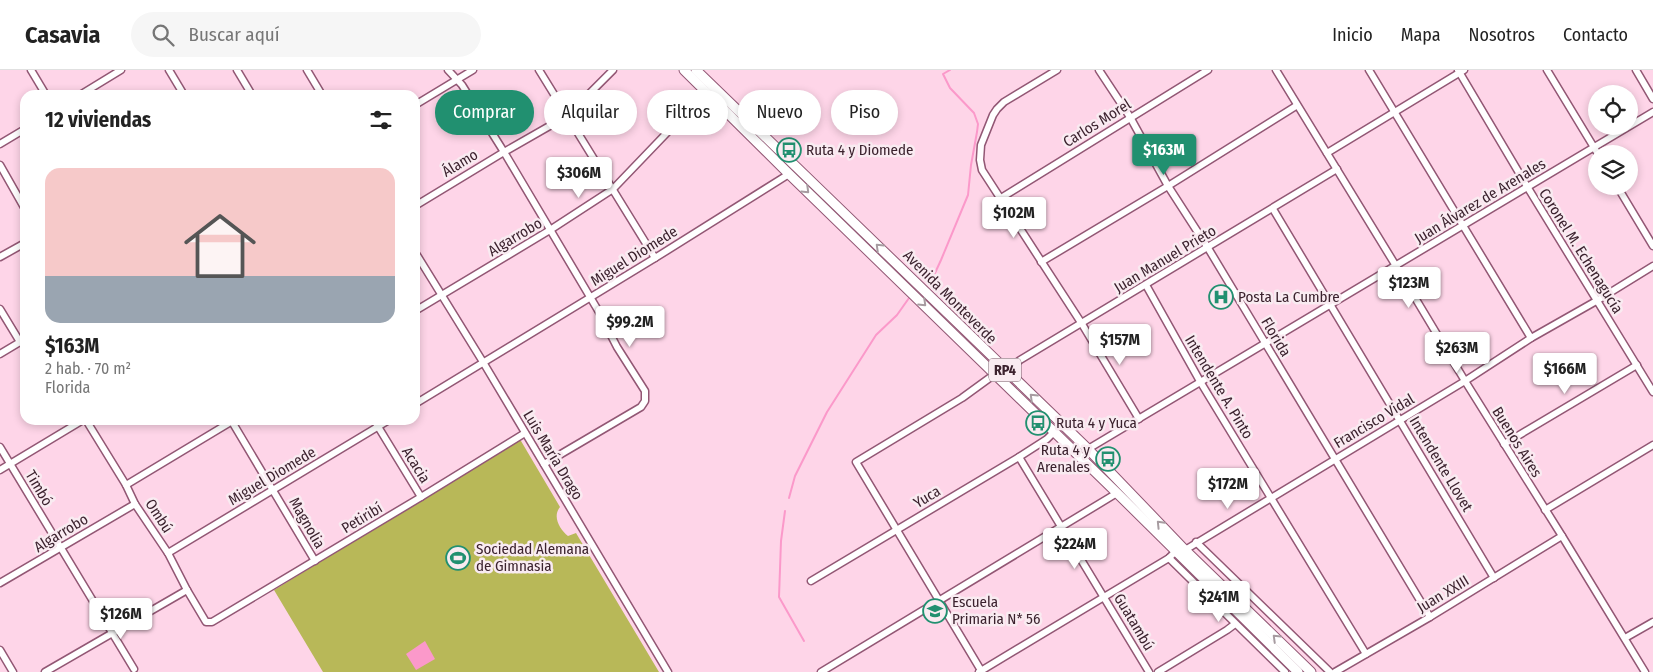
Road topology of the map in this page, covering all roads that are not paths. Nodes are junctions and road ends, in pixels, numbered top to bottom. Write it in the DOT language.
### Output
graph roads {
  1 [pos="31,70"];
  2 [pos="121,70"];
  3 [pos="170,70"];
  4 [pos="236,70"];
  5 [pos="307,70"];
  6 [pos="448,70"];
  7 [pos="473,70"];
  8 [pos="539,70"];
  9 [pos="613,70"];
  10 [pos="684,70"];
  11 [pos="696,70"];
  12 [pos="1057,70"];
  13 [pos="1099,70"];
  14 [pos="1208,70"];
  15 [pos="1276,70"];
  16 [pos="1369,70"];
  17 [pos="1547,70"];
  18 [pos="1636,70"];
  19 [pos="1461,71"];
  20 [pos="457,80"];
  21 [pos="43,90"];
  22 [pos="88,90"];
  23 [pos="181,90"];
  24 [pos="249,90"];
  25 [pos="319,90"];
  26 [pos="551,90"];
  27 [pos="593,90"];
  28 [pos="706,90"];
  29 [pos="1653,99"];
  30 [pos="420,102"];
  31 [pos="1296,106"];
  32 [pos="728,112"];
  33 [pos="1394,112"];
  34 [pos="1653,112"];
  35 [pos="1130,117"];
  36 [pos="544,129"];
  37 [pos="20,132"];
  38 [pos="579,135"];
  39 [pos="665,135"];
  40 [pos="0,144"];
  41 [pos="1592,145"];
  42 [pos="1605,145"];
  43 [pos="504,152"];
  44 [pos="1327,153"];
  45 [pos="1588,155"];
  46 [pos="0,165"];
  47 [pos="1337,169"];
  48 [pos="789,174"];
  49 [pos="1168,186"];
  50 [pos="1528,188"];
  51 [pos="613,190"];
  52 [pos="1622,195"];
  53 [pos="1000,198"];
  54 [pos="20,200"];
  55 [pos="420,203"];
  56 [pos="1273,209"];
  57 [pos="1464,226"];
  58 [pos="550,230"];
  59 [pos="20,246"];
  60 [pos="1653,246"];
  61 [pos="1208,248"];
  62 [pos="0,257"];
  63 [pos="655,258"];
  64 [pos="420,260"];
  65 [pos="1041,262"];
  66 [pos="1396,266"];
  67 [pos="1653,266"];
  68 [pos="1146,286"];
  69 [pos="442,296"];
  70 [pos="590,298"];
  71 [pos="1598,300"];
  72 [pos="1330,306"];
  73 [pos="0,308"];
  74 [pos="420,309"];
  75 [pos="1082,324"];
  76 [pos="20,337"];
  77 [pos="1531,338"];
  78 [pos="20,341"];
  79 [pos="1266,344"];
  80 [pos="0,354"];
  81 [pos="483,362"];
  82 [pos="1636,365"];
  83 [pos="1006,371"];
  84 [pos="996,374"];
  85 [pos="1201,382"];
  86 [pos="1464,382"];
  87 [pos="1653,392"];
  88 [pos="420,401"];
  89 [pos="1139,419"];
  90 [pos="1400,420"];
  91 [pos="76,425"];
  92 [pos="87,425"];
  93 [pos="225,425"];
  94 [pos="234,425"];
  95 [pos="381,425"];
  96 [pos="378,427"];
  97 [pos="1054,432"];
  98 [pos="525,433"];
  99 [pos="1504,444"];
  100 [pos="1653,445"];
  101 [pos="0,447"];
  102 [pos="1088,450"];
  103 [pos="1019,457"];
  104 [pos="1335,459"];
  105 [pos="10,464"];
  106 [pos="544,464"];
  107 [pos="0,470"];
  108 [pos="126,485"];
  109 [pos="273,490"];
  110 [pos="1117,493"];
  111 [pos="421,497"];
  112 [pos="1271,497"];
  113 [pos="135,504"];
  114 [pos="1545,510"];
  115 [pos="1061,527"];
  116 [pos="897,530"];
  117 [pos="1562,536"];
  118 [pos="1196,542"];
  119 [pos="60,548"];
  120 [pos="1185,550"];
  121 [pos="168,553"];
  122 [pos="1172,555"];
  123 [pos="315,561"];
  124 [pos="1494,578"];
  125 [pos="811,581"];
  126 [pos="0,583"];
  127 [pos="187,590"];
  128 [pos="1105,598"];
  129 [pos="940,601"];
  130 [pos="1430,617"];
  131 [pos="212,622"];
  132 [pos="1653,622"];
  133 [pos="1235,624"];
  134 [pos="1254,628"];
  135 [pos="112,633"];
  136 [pos="1625,638"];
  137 [pos="0,650"];
  138 [pos="1366,654"];
  139 [pos="134,670"];
  140 [pos="13,672"];
  141 [pos="45,672"];
  142 [pos="668,672"];
  143 [pos="821,672"];
  144 [pos="980,672"];
  145 [pos="1149,672"];
  146 [pos="1158,672"];
  147 [pos="1285,672"];
  148 [pos="1289,672"];
  149 [pos="1298,672"];
  150 [pos="1311,672"];
  151 [pos="1330,672"];
  152 [pos="1335,672"];
  153 [pos="1645,672"];
  1 -- 21 [label="street"];
  2 -- 22 [label="street"];
  3 -- 23 [label="street"];
  4 -- 24 [label="street"];
  5 -- 25 [label="street"];
  6 -- 20 [label="street"];
  7 -- 20 [label="street"];
  8 -- 26 [label="street"];
  9 -- 27 [label="street, Álamo"];
  10 -- 28 [label="main road, Avenida Monteverde / RP4"];
  83 -- 11 [label="main road, Avenida Monteverde / RP4, one-way"];
  12 -- 53 [label="street"];
  13 -- 35 [label="street, Florida"];
  14 -- 35 [label="street, Carlos Morel"];
  15 -- 31 [label="street, Buenos Aires"];
  16 -- 33 [label="street"];
  17 -- 41 [label="street"];
  18 -- 29 [label="street"];
  19 -- 33 [label="street"];
  19 -- 50 [label="street, Coronel M. Echenagucía"];
  20 -- 30 [label="street"];
  20 -- 43 [label="street"];
  31 -- 44 [label="street, Buenos Aires"];
  31 -- 49 [label="street"];
  32 -- 48 [label="main road, Avenida Monteverde / RP4"];
  33 -- 44 [label="street"];
  33 -- 57 [label="street"];
  34 -- 42 [label="street, Juan Álvarez de Arenales"];
  35 -- 49 [label="street, Florida"];
  35 -- 53 [label="street, Carlos Morel"];
  36 -- 43 [label="street, Álamo"];
  37 -- 40 [label="street"];
  38 -- 51 [label="street"];
  39 -- 51 [label="street, Algarrobo"];
  43 -- 55 [label="street, Álamo"];
  43 -- 58 [label="street"];
  44 -- 47 [label="street, Buenos Aires"];
  45 -- 50 [label="street, Juan Álvarez de Arenales"];
  46 -- 54 [label="street"];
  47 -- 56 [label="street, Juan Manuel Prieto"];
  47 -- 66 [label="street, Buenos Aires"];
  48 -- 63 [label="street, Miguel Diomede"];
  48 -- 84 [label="main road, Avenida Monteverde / RP4, one-way"];
  49 -- 61 [label="street, Florida"];
  49 -- 65 [label="street"];
  50 -- 57 [label="street, Juan Álvarez de Arenales"];
  50 -- 71 [label="street, Coronel M. Echenagucía"];
  51 -- 58 [label="street, Algarrobo"];
  51 -- 63 [label="street"];
  52 -- 60 [label="street"];
  53 -- 65 [label="street"];
  56 -- 61 [label="street, Juan Manuel Prieto"];
  56 -- 72 [label="street, Intendente Llovet"];
  57 -- 66 [label="street, Juan Álvarez de Arenales"];
  57 -- 77 [label="street"];
  58 -- 69 [label="street, Algarrobo"];
  58 -- 70 [label="street"];
  59 -- 62 [label="street"];
  61 -- 68 [label="street, Juan Manuel Prieto"];
  61 -- 79 [label="street, Florida"];
  63 -- 70 [label="street, Miguel Diomede"];
  64 -- 69 [label="street, Luis María Drago"];
  65 -- 75 [label="street"];
  66 -- 72 [label="street, Juan Álvarez de Arenales"];
  66 -- 86 [label="street, Buenos Aires"];
  67 -- 71 [label="street, Francisco Vidal"];
  68 -- 75 [label="street, Juan Manuel Prieto"];
  68 -- 85 [label="street, Intendente A. Pinto"];
  69 -- 74 [label="street, Algarrobo"];
  69 -- 81 [label="street, Luis María Drago"];
  70 -- 81 [label="street, Miguel Diomede"];
  70 -- 106 [label="street"];
  71 -- 77 [label="street, Francisco Vidal"];
  71 -- 82 [label="street, Coronel M. Echenagucía"];
  72 -- 79 [label="street, Juan Álvarez de Arenales"];
  72 -- 90 [label="street, Intendente Llovet"];
  73 -- 76 [label="street"];
  75 -- 83 [label="street, Juan Manuel Prieto"];
  75 -- 89 [label="street"];
  77 -- 86 [label="street, Francisco Vidal"];
  78 -- 80 [label="street"];
  79 -- 85 [label="street, Juan Álvarez de Arenales"];
  79 -- 104 [label="street, Florida"];
  81 -- 88 [label="street, Miguel Diomede"];
  81 -- 98 [label="street, Luis María Drago"];
  82 -- 87 [label="street, Coronel M. Echenagucía"];
  82 -- 99 [label="street"];
  102 -- 83 [label="main road, Avenida Monteverde / RP4, one-way"];
  84 -- 97 [label="main road, Avenida Monteverde / RP4"];
  84 -- 116 [label="street"];
  85 -- 89 [label="street, Juan Álvarez de Arenales"];
  85 -- 112 [label="street, Intendente A. Pinto"];
  86 -- 90 [label="street, Francisco Vidal"];
  86 -- 99 [label="street, Buenos Aires"];
  89 -- 102 [label="street, Juan Álvarez de Arenales"];
  90 -- 104 [label="street, Francisco Vidal"];
  90 -- 124 [label="street, Intendente Llovet"];
  91 -- 105 [label="street"];
  92 -- 108 [label="street, Ombú"];
  93 -- 108 [label="street"];
  94 -- 109 [label="street, Magnolia"];
  95 -- 96 [label="street, Miguel Diomede"];
  96 -- 109 [label="street, Miguel Diomede"];
  96 -- 111 [label="street, Acacia"];
  97 -- 103 [label="street, Yuca"];
  97 -- 110 [label="main road, Avenida Monteverde / RP4"];
  98 -- 106 [label="street, Luis María Drago"];
  98 -- 111 [label="street, Petiribí"];
  99 -- 114 [label="street, Buenos Aires"];
  100 -- 114 [label="street"];
  101 -- 105 [label="street, Timbó"];
  120 -- 102 [label="main road, Avenida Monteverde / RP4, one-way"];
  103 -- 115 [label="street, Guatambú"];
  103 -- 116 [label="street, Yuca"];
  104 -- 112 [label="street, Francisco Vidal"];
  104 -- 130 [label="street, Florida"];
  105 -- 107 [label="street"];
  105 -- 119 [label="street, Timbó"];
  106 -- 142 [label="street, Luis María Drago"];
  108 -- 113 [label="street, Ombú"];
  109 -- 121 [label="street, Miguel Diomede"];
  109 -- 123 [label="street, Magnolia"];
  110 -- 115 [label="street"];
  110 -- 122 [label="main road, Avenida Monteverde / RP4"];
  111 -- 123 [label="street, Petiribí"];
  112 -- 118 [label="street, Francisco Vidal"];
  112 -- 138 [label="street, Intendente A. Pinto"];
  113 -- 119 [label="street, Algarrobo"];
  113 -- 121 [label="street, Ombú"];
  114 -- 117 [label="street, Buenos Aires"];
  115 -- 128 [label="street, Guatambú"];
  115 -- 129 [label="street"];
  116 -- 125 [label="street, Yuca"];
  116 -- 129 [label="street"];
  117 -- 124 [label="street, Juan XXIII"];
  117 -- 136 [label="street, Buenos Aires"];
  118 -- 120 [label="street, Francisco Vidal"];
  118 -- 151 [label="street"];
  119 -- 126 [label="street, Algarrobo"];
  119 -- 135 [label="street, Timbó"];
  150 -- 120 [label="main road, Avenida Monteverde / RP4, one-way"];
  121 -- 127 [label="street, Ombú"];
  122 -- 128 [label="street"];
  122 -- 133 [label="street"];
  122 -- 134 [label="main road, Avenida Monteverde / RP4"];
  123 -- 131 [label="street, Petiribí"];
  124 -- 130 [label="street, Juan XXIII"];
  127 -- 131 [label="street, Ombú"];
  127 -- 135 [label="street"];
  128 -- 144 [label="street"];
  128 -- 145 [label="street, Guatambú"];
  129 -- 143 [label="street"];
  129 -- 144 [label="street"];
  130 -- 138 [label="street, Juan XXIII"];
  132 -- 136 [label="street"];
  133 -- 146 [label="street"];
  133 -- 147 [label="street"];
  134 -- 148 [label="main road"];
  134 -- 149 [label="main road, Avenida Monteverde / RP4"];
  135 -- 139 [label="street, Timbó"];
  135 -- 141 [label="street"];
  136 -- 153 [label="street, Buenos Aires"];
  137 -- 140 [label="street"];
  138 -- 152 [label="street, Juan XXIII"];
}
